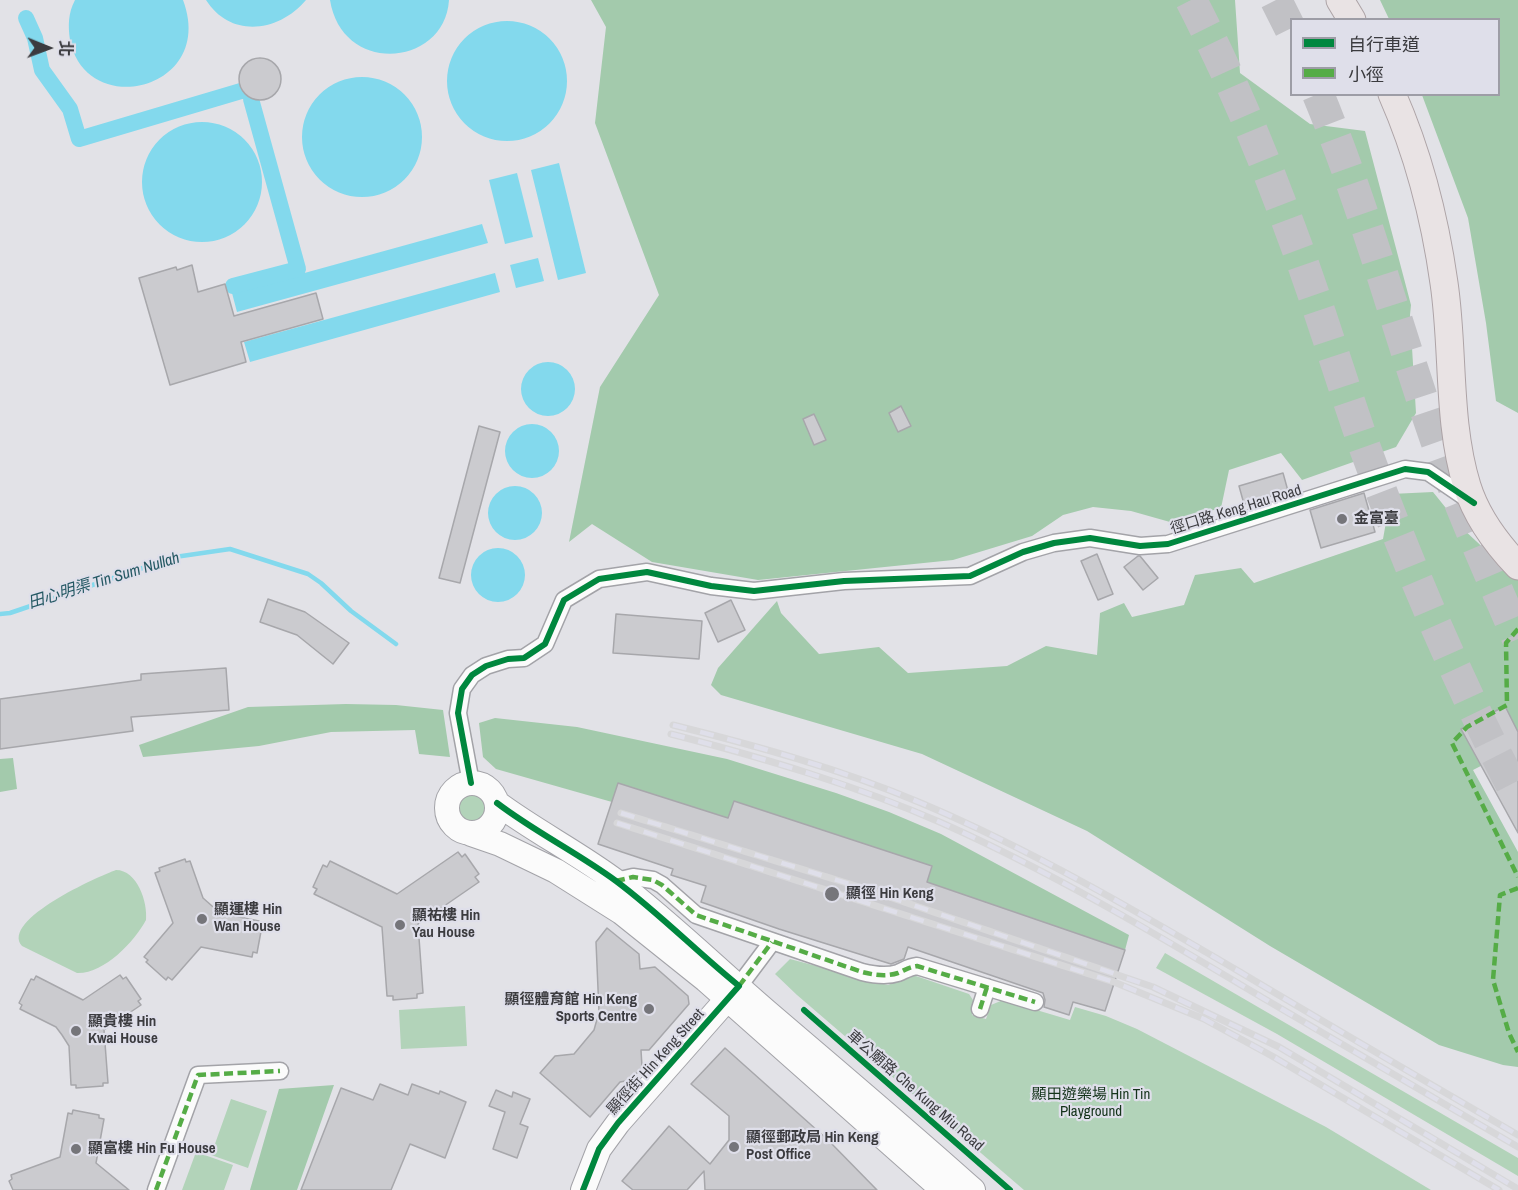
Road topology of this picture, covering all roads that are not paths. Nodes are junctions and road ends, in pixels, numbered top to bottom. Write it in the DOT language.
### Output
graph roads {
  1 [pos="1340,0"];
  2 [pos="1351,18"];
  3 [pos="1393,96"];
  4 [pos="1474,503"];
  5 [pos="1518,566"];
  6 [pos="471,783"];
  7 [pos="497,803"];
  8 [pos="471,834"];
  9 [pos="616,881"];
  10 [pos="772,942"];
  11 [pos="987,987"];
  12 [pos="733,993"];
  13 [pos="1035,1002"];
  14 [pos="980,1009"];
  15 [pos="280,1071"];
  16 [pos="156,1190"];
  17 [pos="583,1190"];
  18 [pos="943,1190"];
  19 [pos="973,1190"];
  1 -- 2 [label="main road"];
  3 -- 4 [label="main road"];
  4 -- 5 [label="main road"];
  4 -- 6 [label="street, 徑口路 Keng Hau Road"];
  6 -- 7 [label="street"];
  6 -- 8 [label="street"];
  7 -- 8 [label="street"];
  7 -- 9 [label="street"];
  8 -- 12 [label="street"];
  9 -- 10 [label="street"];
  9 -- 12 [label="street"];
  10 -- 11 [label="street"];
  10 -- 12 [label="street"];
  11 -- 13 [label="street"];
  11 -- 14 [label="street"];
  12 -- 17 [label="street, 顯徑街 Hin Keng Street"];
  12 -- 18 [label="street"];
  12 -- 19 [label="street"];
  15 -- 16 [label="street"];
}
